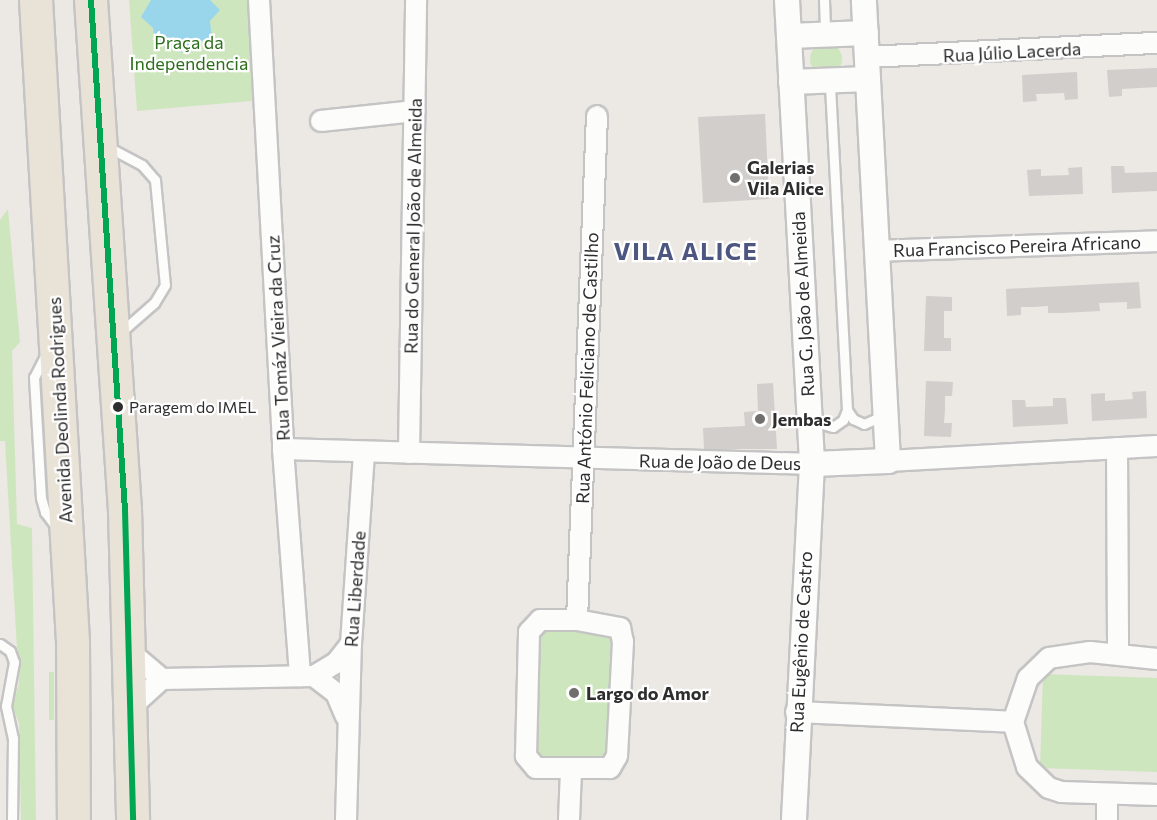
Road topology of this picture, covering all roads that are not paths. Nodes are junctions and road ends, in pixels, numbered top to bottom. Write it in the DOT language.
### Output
graph roads {
  1 [pos="36,0"];
  2 [pos="91,0"];
  3 [pos="259,0"];
  4 [pos="416,0"];
  5 [pos="787,0"];
  6 [pos="824,0"];
  7 [pos="864,0"];
  8 [pos="866,33"];
  9 [pos="825,34"];
  10 [pos="789,36"];
  11 [pos="1157,43"];
  12 [pos="868,68"];
  13 [pos="829,80"];
  14 [pos="791,82"];
  15 [pos="414,111"];
  16 [pos="597,116"];
  17 [pos="321,121"];
  18 [pos="100,141"];
  19 [pos="1157,241"];
  20 [pos="877,250"];
  21 [pos="119,359"];
  22 [pos="885,407"];
  23 [pos="847,410"];
  24 [pos="810,420"];
  25 [pos="1157,446"];
  26 [pos="1117,448"];
  27 [pos="283,449"];
  28 [pos="364,453"];
  29 [pos="409,453"];
  30 [pos="583,460"];
  31 [pos="888,461"];
  32 [pos="812,464"];
  33 [pos="577,620"];
  34 [pos="351,644"];
  35 [pos="0,645"];
  36 [pos="1119,652"];
  37 [pos="131,653"];
  38 [pos="1157,658"];
  39 [pos="307,676"];
  40 [pos="162,679"];
  41 [pos="133,705"];
  42 [pos="796,712"];
  43 [pos="1013,722"];
  44 [pos="348,724"];
  45 [pos="571,771"];
  46 [pos="1107,794"];
  47 [pos="1157,795"];
  48 [pos="12,820"];
  49 [pos="75,820"];
  50 [pos="133,820"];
  51 [pos="346,820"];
  52 [pos="569,820"];
  53 [pos="794,820"];
  54 [pos="1107,820"];
  1 -- 49 [label="highway, Avenida Deolinda Rodrigues"];
  2 -- 18 [label="highway"];
  3 -- 27 [label="street, Rua Tomáz Vieira da Cruz"];
  4 -- 15 [label="street, Rua do General João de Almeida"];
  5 -- 10 [label="street, Rua G. João de Almeida"];
  6 -- 9 [label="lane"];
  7 -- 8 [label="street"];
  8 -- 9 [label="street"];
  8 -- 12 [label="street"];
  9 -- 10 [label="street"];
  10 -- 14 [label="street, Rua G. João de Almeida"];
  11 -- 12 [label="street, Rua Júlio Lacerda"];
  12 -- 13 [label="street"];
  12 -- 20 [label="street"];
  13 -- 14 [label="street"];
  13 -- 23 [label="lane"];
  14 -- 24 [label="street, Rua G. João de Almeida"];
  15 -- 17 [label="street"];
  15 -- 29 [label="street, Rua do General João de Almeida"];
  16 -- 30 [label="street, Rua António Feliciano de Castilho"];
  18 -- 21 [label="highway"];
  18 -- 21 [label="lane"];
  19 -- 20 [label="street, Rua Francisco Pereira Africano"];
  20 -- 22 [label="street"];
  21 -- 37 [label="highway"];
  22 -- 23 [label="lane"];
  22 -- 31 [label="street"];
  23 -- 24 [label="lane"];
  24 -- 32 [label="street, Rua G. João de Almeida"];
  25 -- 26 [label="street, Rua de João de Deus"];
  26 -- 31 [label="street, Rua de João de Deus"];
  26 -- 36 [label="street"];
  27 -- 28 [label="street, Rua de João de Deus"];
  27 -- 39 [label="street, Rua Tomáz Vieira da Cruz"];
  28 -- 29 [label="street, Rua de João de Deus"];
  28 -- 34 [label="street, Rua Liberdade"];
  29 -- 30 [label="street, Rua de João de Deus"];
  30 -- 32 [label="street, Rua de João de Deus"];
  30 -- 33 [label="street, Rua António Feliciano de Castilho"];
  31 -- 32 [label="street, Rua de João de Deus"];
  32 -- 42 [label="street, Rua Eugênio de Castro"];
  33 -- 45 [label="street"];
  33 -- 45 [label="street"];
  34 -- 39 [label="street"];
  34 -- 44 [label="street, Rua Liberdade"];
  35 -- 48 [label="lane"];
  36 -- 38 [label="street"];
  36 -- 43 [label="street"];
  37 -- 40 [label="street"];
  37 -- 41 [label="highway"];
  39 -- 40 [label="street"];
  39 -- 44 [label="street"];
  40 -- 41 [label="street"];
  41 -- 50 [label="highway"];
  42 -- 43 [label="street"];
  42 -- 53 [label="street, Rua Eugênio de Castro"];
  43 -- 46 [label="street"];
  44 -- 51 [label="street, Rua Liberdade"];
  45 -- 52 [label="street"];
  46 -- 47 [label="street"];
  46 -- 54 [label="street"];
}
